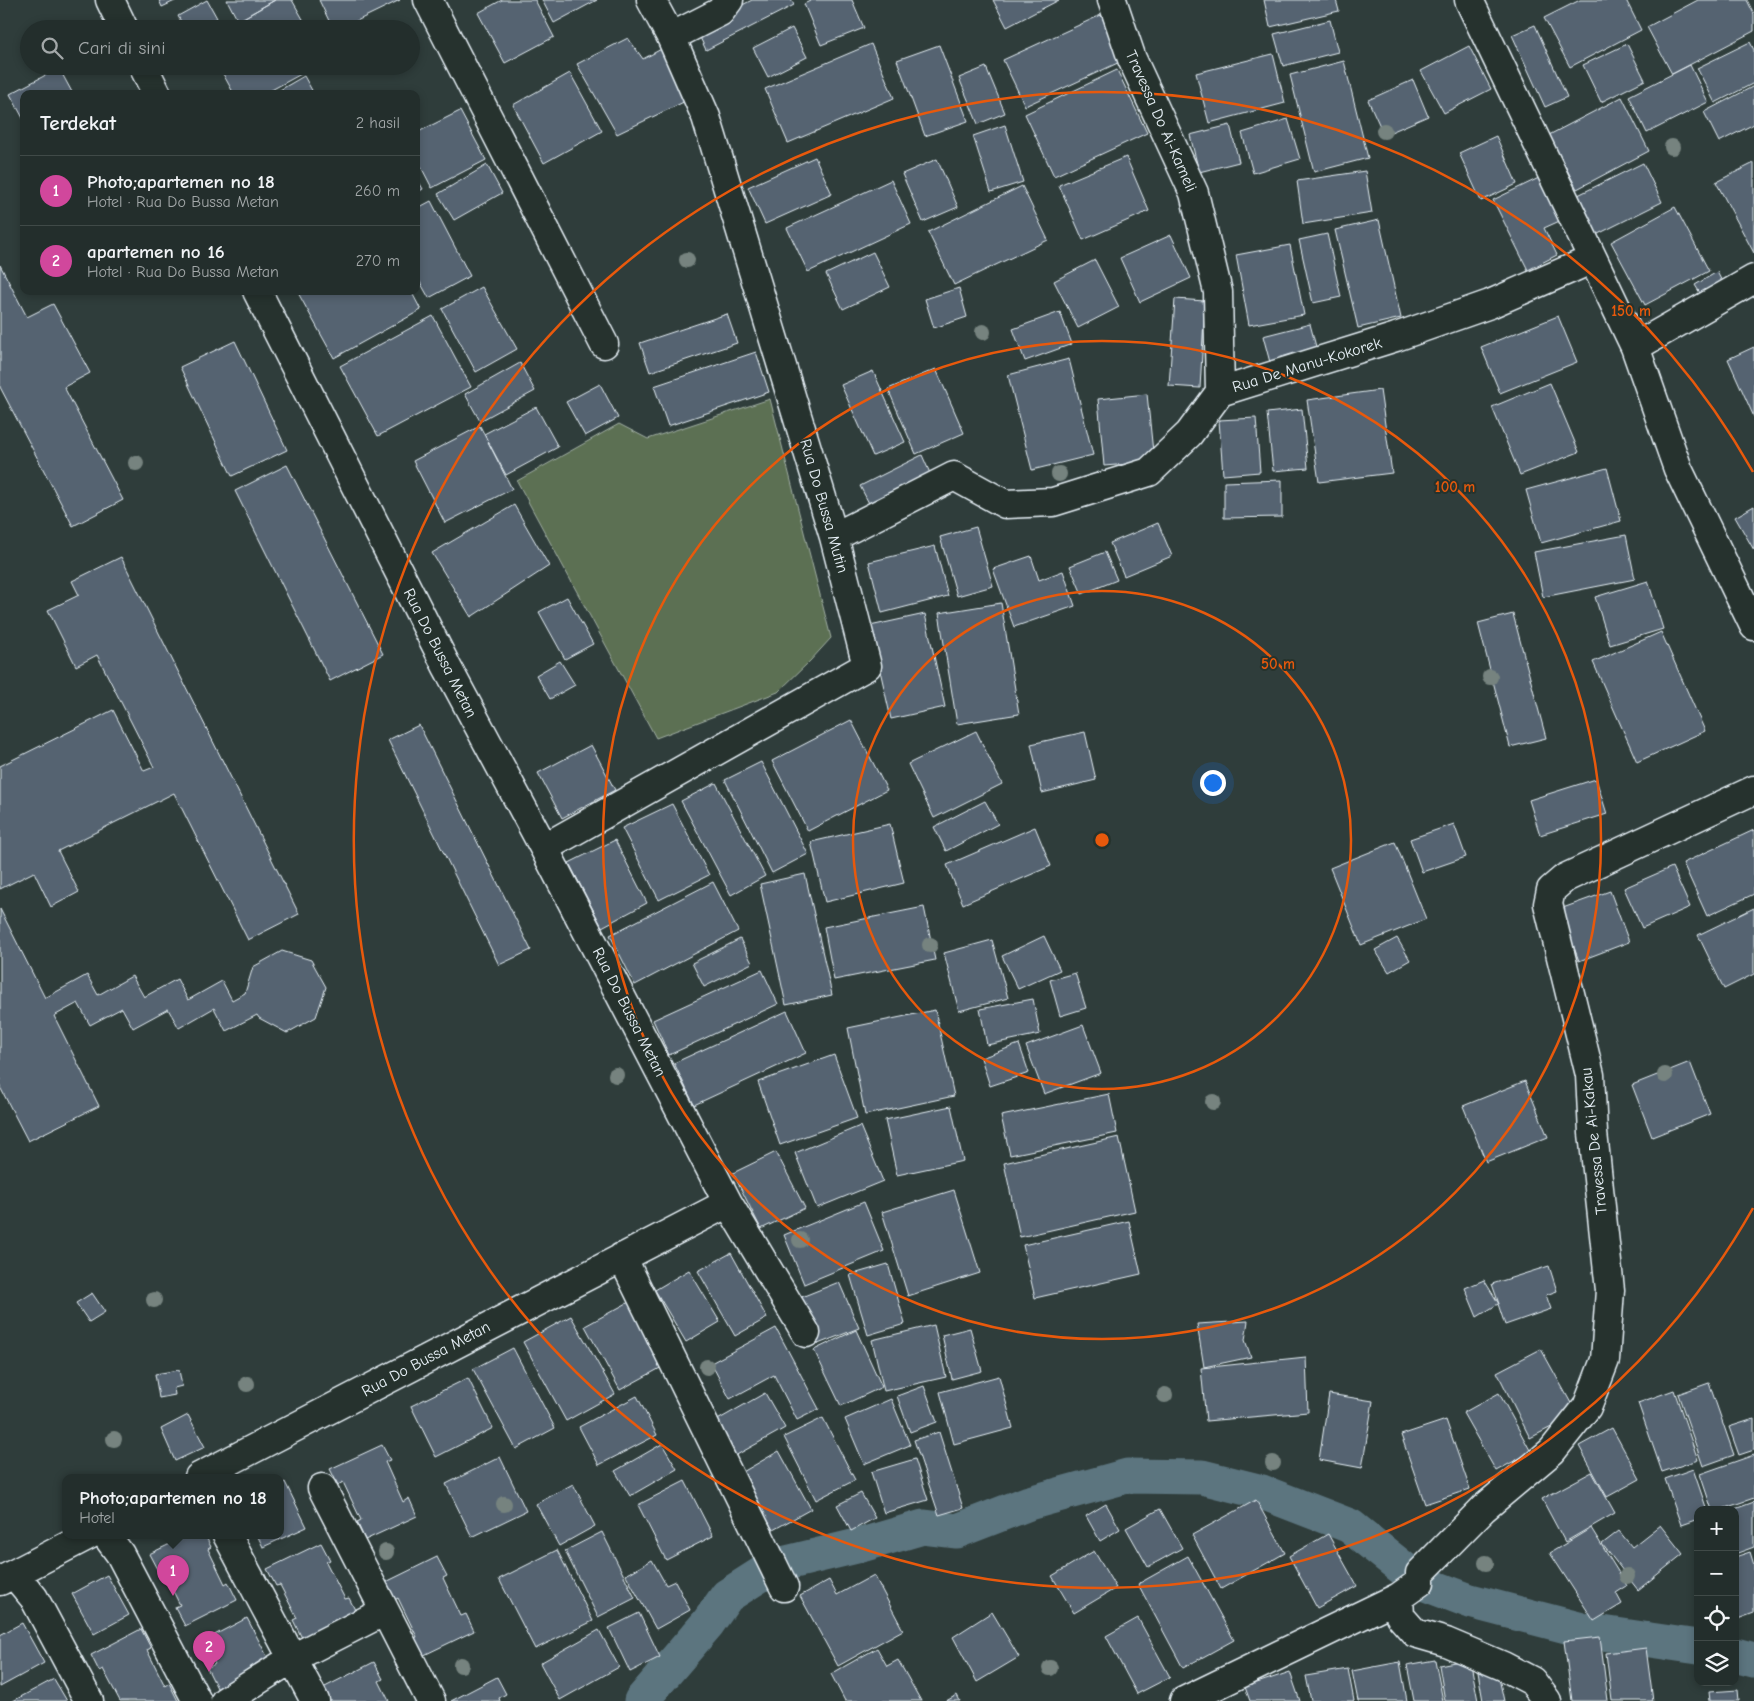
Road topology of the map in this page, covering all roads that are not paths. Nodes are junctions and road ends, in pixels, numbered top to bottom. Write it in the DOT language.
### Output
graph roads {
  1 [pos="110,0"];
  2 [pos="428,0"];
  3 [pos="651,0"];
  4 [pos="729,0"];
  5 [pos="1112,0"];
  6 [pos="1469,0"];
  7 [pos="120,20"];
  8 [pos="671,37"];
  9 [pos="148,75"];
  10 [pos="155,90"];
  11 [pos="1593,259"];
  12 [pos="1754,279"];
  13 [pos="259,295"];
  14 [pos="604,344"];
  15 [pos="1635,347"];
  16 [pos="1220,392"];
  17 [pos="834,537"];
  18 [pos="1754,626"];
  19 [pos="1754,790"];
  20 [pos="544,848"];
  21 [pos="728,1203"];
  22 [pos="622,1257"];
  23 [pos="806,1333"];
  24 [pos="205,1474"];
  25 [pos="322,1488"];
  26 [pos="81,1539"];
  27 [pos="109,1539"];
  28 [pos="229,1539"];
  29 [pos="7,1577"];
  30 [pos="784,1587"];
  31 [pos="1399,1597"];
  32 [pos="385,1611"];
  33 [pos="293,1658"];
  34 [pos="89,1701"];
  35 [pos="197,1701"];
  36 [pos="225,1701"];
  37 [pos="315,1701"];
  38 [pos="431,1701"];
  39 [pos="1184,1701"];
  40 [pos="1547,1701"];
  1 -- 7 [label="street"];
  2 -- 14 [label="street"];
  3 -- 8 [label="street, Rua Do Bussa Mutin"];
  4 -- 8 [label="street"];
  5 -- 16 [label="street, Travessa Do Ai-Kameli"];
  6 -- 11 [label="street"];
  8 -- 17 [label="street, Rua Do Bussa Mutin"];
  9 -- 10 [label="street"];
  11 -- 15 [label="street"];
  11 -- 16 [label="street, Rua De Manu-Kokorek"];
  12 -- 15 [label="street"];
  13 -- 20 [label="street, Rua Do Bussa Metan"];
  15 -- 18 [label="street"];
  16 -- 17 [label="street, Rua De Manu-Kokorek"];
  17 -- 20 [label="street, Rua Do Bussa Mutin"];
  19 -- 31 [label="street, Travessa De Ai-Kakau"];
  20 -- 21 [label="street, Rua Do Bussa Metan"];
  21 -- 22 [label="street, Rua Do Bussa Metan"];
  21 -- 23 [label="street"];
  22 -- 24 [label="street, Rua Do Bussa Metan"];
  22 -- 30 [label="street"];
  25 -- 32 [label="street"];
  26 -- 29 [label="street"];
  27 -- 35 [label="street"];
  28 -- 33 [label="street"];
  29 -- 34 [label="street"];
  31 -- 39 [label="street"];
  31 -- 40 [label="street"];
  32 -- 33 [label="street"];
  32 -- 38 [label="street"];
  33 -- 36 [label="street"];
  33 -- 37 [label="street"];
}
